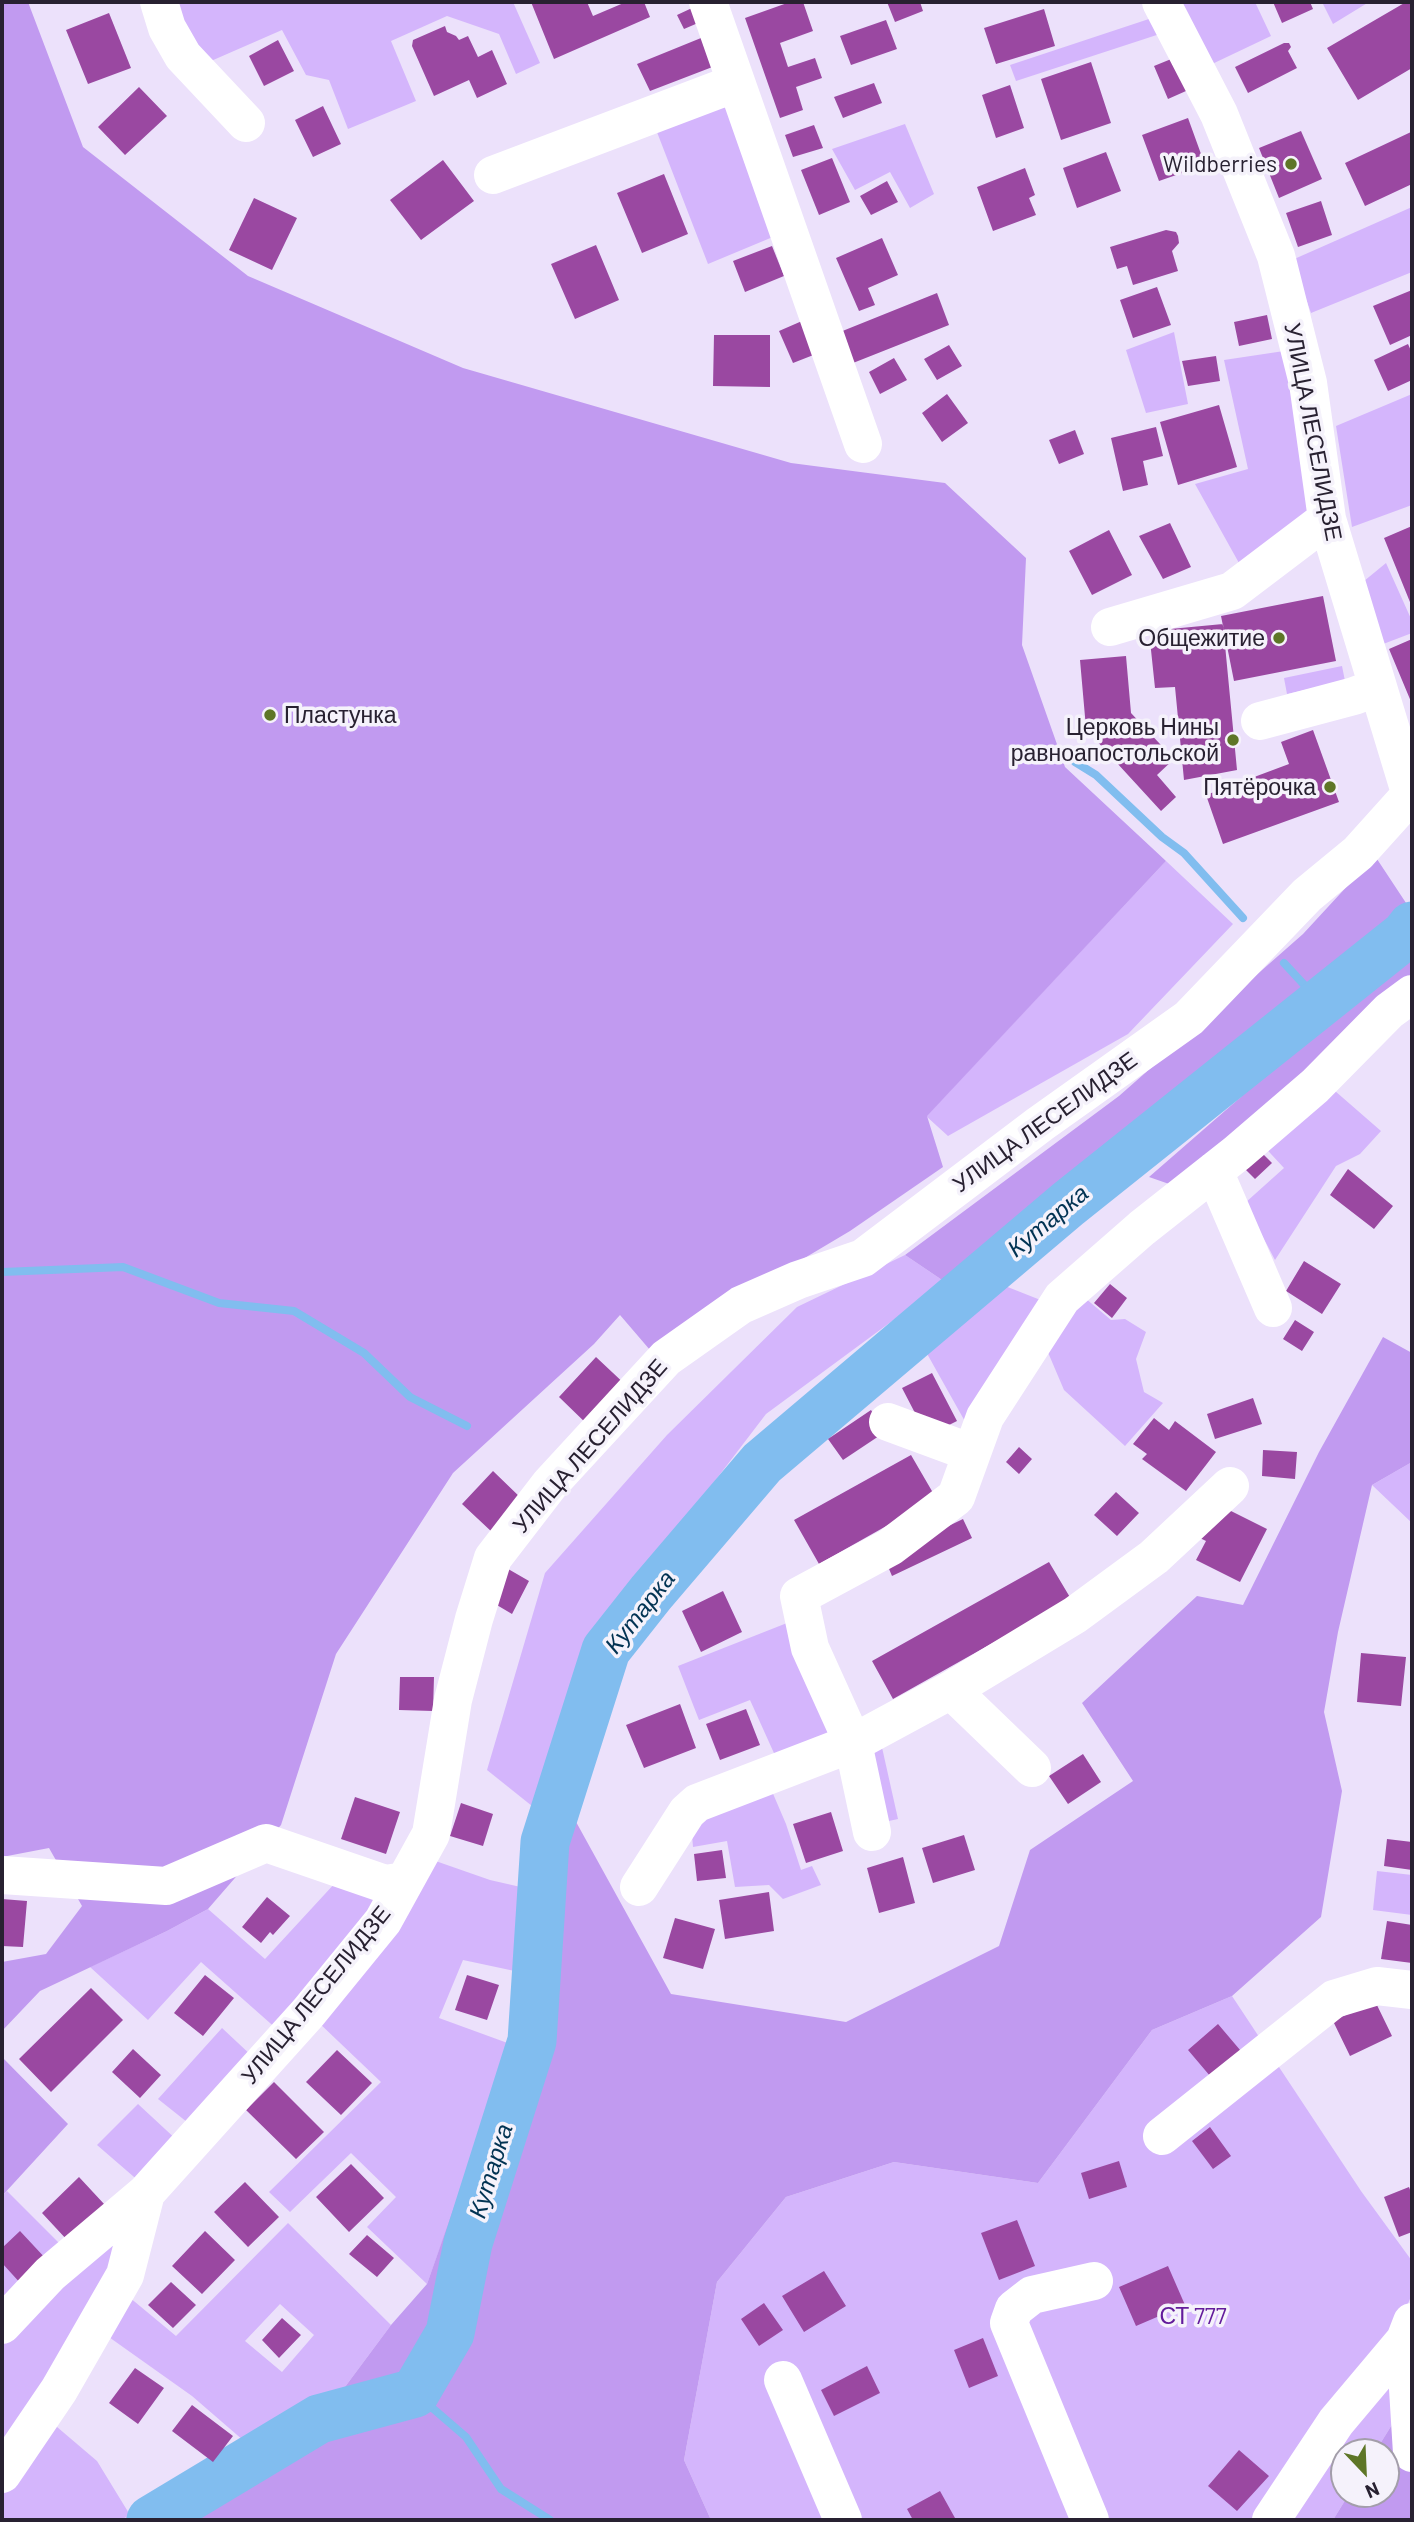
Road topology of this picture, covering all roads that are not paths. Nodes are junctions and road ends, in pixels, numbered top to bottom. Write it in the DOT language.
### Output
graph roads {
  1 [pos="159,2"];
  2 [pos="708,2"];
  3 [pos="1161,2"];
  4 [pos="736,82"];
  5 [pos="246,123"];
  6 [pos="493,175"];
  7 [pos="863,444"];
  8 [pos="1327,519"];
  9 [pos="1110,627"];
  10 [pos="1378,687"];
  11 [pos="1260,721"];
  12 [pos="1412,795"];
  13 [pos="1412,994"];
  14 [pos="1214,1171"];
  15 [pos="1272,1308"];
  16 [pos="888,1422"];
  17 [pos="972,1453"];
  18 [pos="1230,1486"];
  19 [pos="951,1690"];
  20 [pos="853,1743"];
  21 [pos="1032,1768"];
  22 [pos="872,1832"];
  23 [pos="2,1875"];
  24 [pos="405,1881"];
  25 [pos="639,1887"];
  26 [pos="1412,1990"];
  27 [pos="1162,2136"];
  28 [pos="146,2193"];
  29 [pos="1094,2281"];
  30 [pos="2,2325"];
  31 [pos="1409,2331"];
  32 [pos="783,2380"];
  33 [pos="1412,2453"];
  34 [pos="2,2473"];
  35 [pos="843,2520"];
  36 [pos="1090,2520"];
  37 [pos="1271,2520"];
  1 -- 5 [label="street"];
  2 -- 4 [label="street"];
  3 -- 8 [label="street, УЛИЦА ЛЕСЕЛИДЗЕ"];
  4 -- 6 [label="street"];
  4 -- 7 [label="street"];
  8 -- 9 [label="street"];
  8 -- 10 [label="street, УЛИЦА ЛЕСЕЛИДЗЕ"];
  10 -- 11 [label="street"];
  10 -- 12 [label="street, УЛИЦА ЛЕСЕЛИДЗЕ"];
  12 -- 24 [label="street, УЛИЦА ЛЕСЕЛИДЗЕ"];
  13 -- 14 [label="street"];
  14 -- 15 [label="street"];
  14 -- 17 [label="street"];
  16 -- 17 [label="street"];
  17 -- 20 [label="street"];
  18 -- 19 [label="street"];
  19 -- 20 [label="street"];
  19 -- 21 [label="street"];
  20 -- 22 [label="street"];
  20 -- 25 [label="street"];
  23 -- 24 [label="street"];
  24 -- 28 [label="street, УЛИЦА ЛЕСЕЛИДЗЕ"];
  26 -- 27 [label="street"];
  28 -- 30 [label="street, УЛИЦА ЛЕСЕЛИДЗЕ"];
  28 -- 34 [label="street, УЛИЦА ЛЕСЕЛИДЗЕ"];
  29 -- 36 [label="street"];
  31 -- 33 [label="street"];
  31 -- 37 [label="street"];
  32 -- 35 [label="street"];
}
